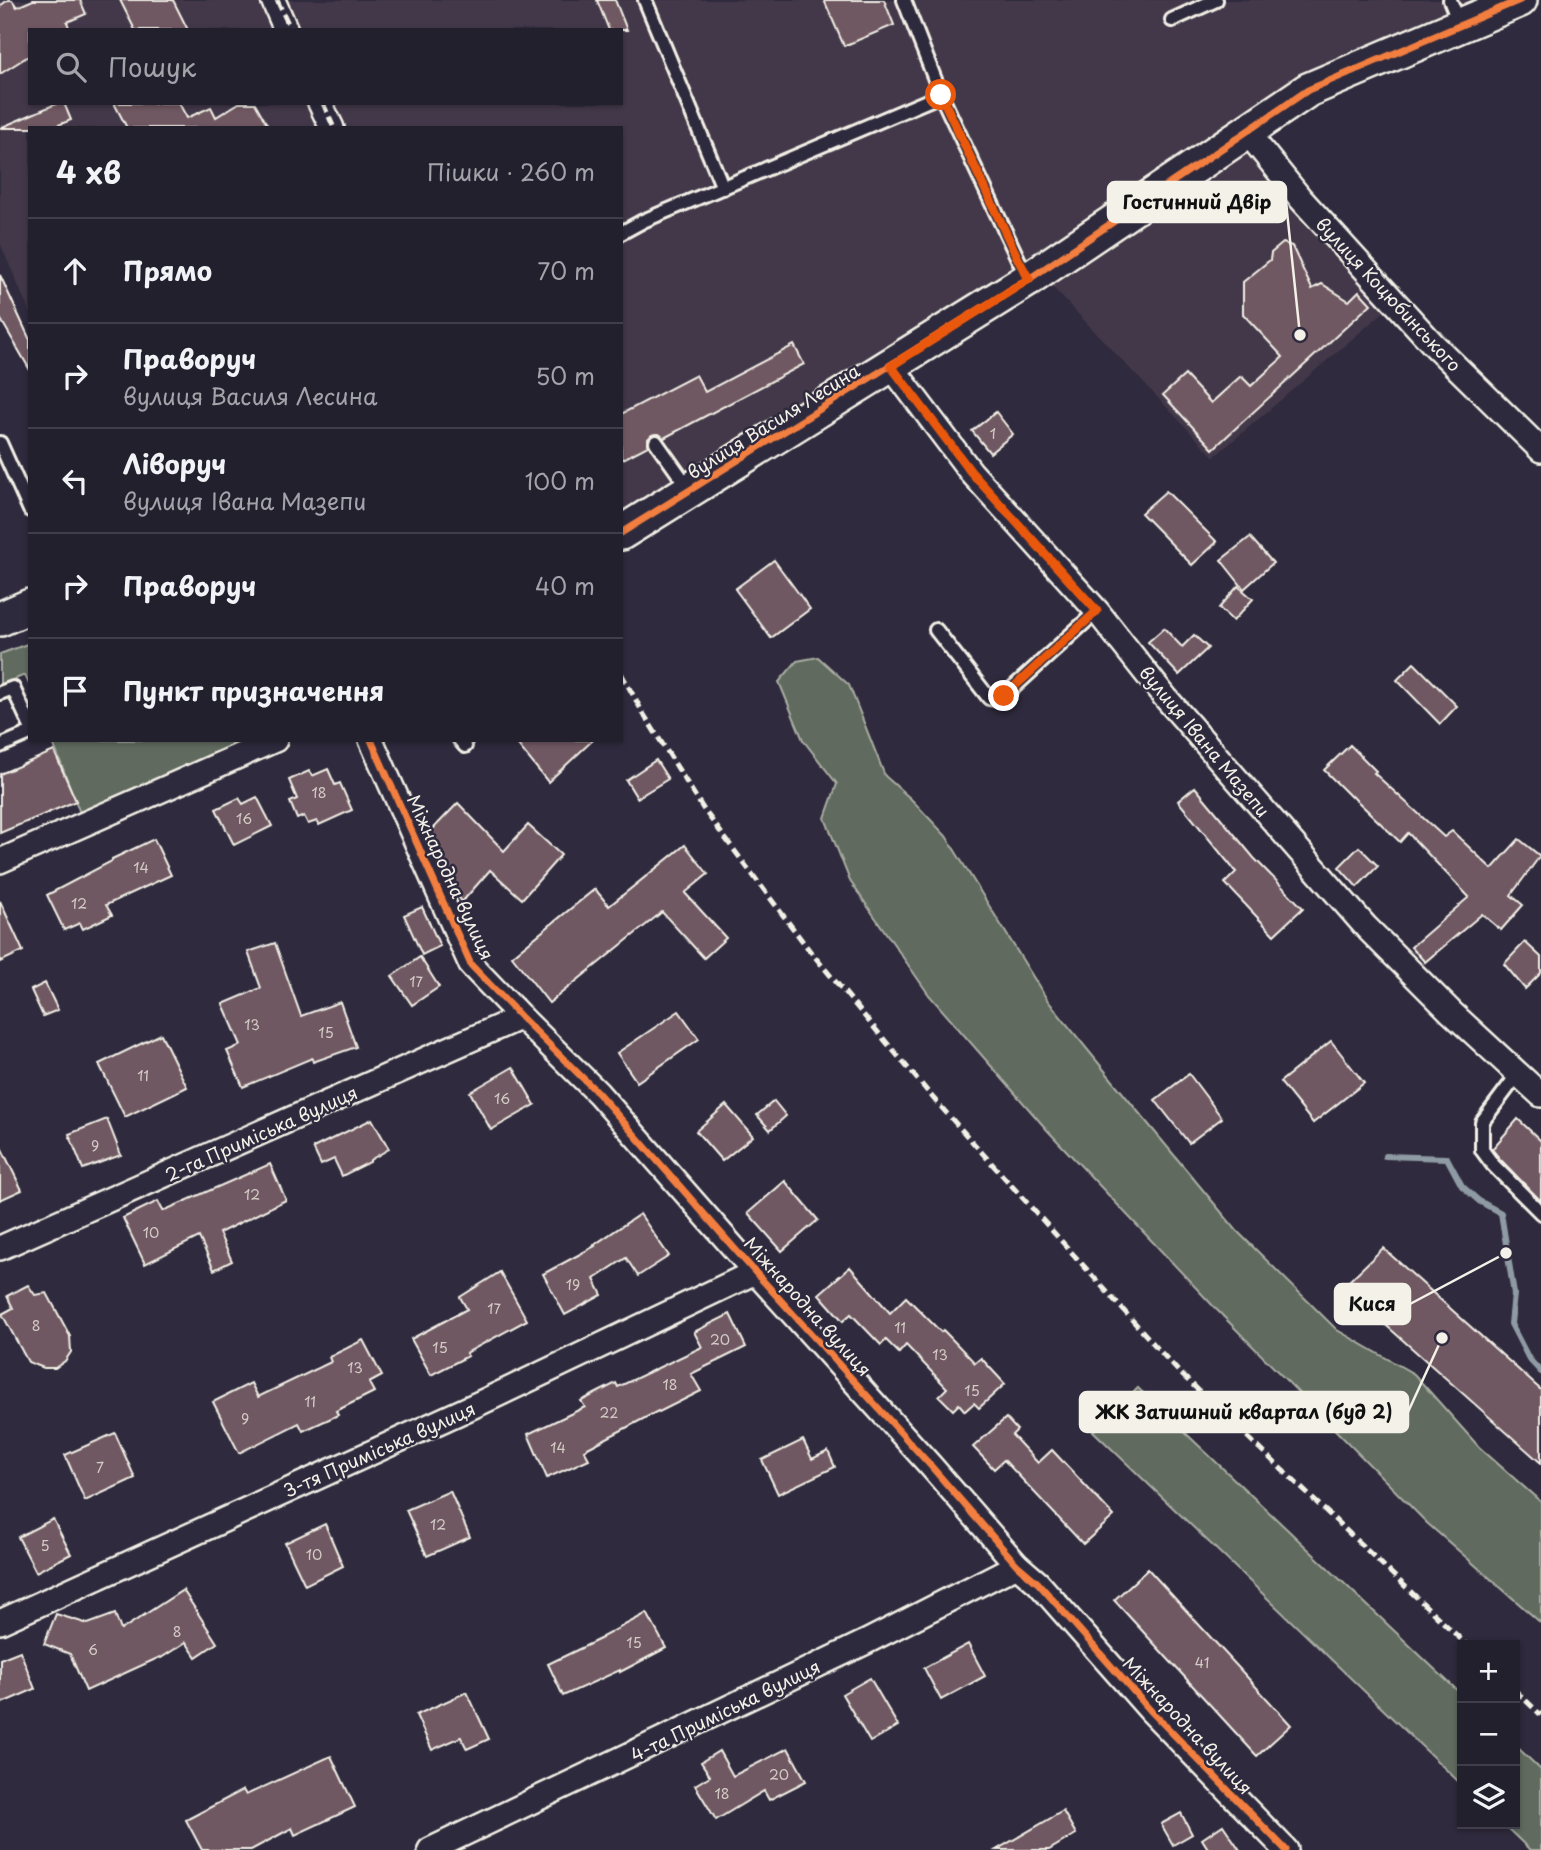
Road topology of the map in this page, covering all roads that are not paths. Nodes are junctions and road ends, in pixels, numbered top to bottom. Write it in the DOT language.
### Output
graph roads {
  1 [pos="273,0"];
  2 [pos="645,0"];
  3 [pos="904,0"];
  4 [pos="1216,0"];
  5 [pos="1520,0"];
  6 [pos="1455,12"];
  7 [pos="1172,20"];
  8 [pos="285,28"];
  9 [pos="941,95"];
  10 [pos="321,105"];
  11 [pos="331,126"];
  12 [pos="1245,131"];
  13 [pos="723,188"];
  14 [pos="623,232"];
  15 [pos="1029,279"];
  16 [pos="891,366"];
  17 [pos="656,442"];
  18 [pos="0,443"];
  19 [pos="1541,450"];
  20 [pos="690,491"];
  21 [pos="28,506"];
  22 [pos="623,532"];
  23 [pos="1097,611"];
  24 [pos="936,630"];
  25 [pos="0,693"];
  26 [pos="28,721"];
  27 [pos="28,734"];
  28 [pos="270,742"];
  29 [pos="372,742"];
  30 [pos="0,746"];
  31 [pos="0,862"];
  32 [pos="521,1017"];
  33 [pos="1518,1074"];
  34 [pos="1541,1095"];
  35 [pos="1541,1213"];
  36 [pos="0,1248"];
  37 [pos="755,1272"];
  38 [pos="1017,1566"];
  39 [pos="0,1622"];
  40 [pos="430,1850"];
  41 [pos="1286,1850"];
  1 -- 8 [label="street"];
  2 -- 13 [label="lane"];
  3 -- 9 [label="lane"];
  4 -- 7 [label="lane"];
  5 -- 6 [label="street, вулиця Василя Лесина"];
  6 -- 12 [label="street, вулиця Василя Лесина"];
  9 -- 13 [label="lane"];
  9 -- 15 [label="lane"];
  10 -- 11 [label="street"];
  12 -- 15 [label="street, вулиця Василя Лесина"];
  12 -- 19 [label="street, вулиця Коцюбинського"];
  13 -- 14 [label="lane"];
  15 -- 16 [label="street, вулиця Василя Лесина"];
  16 -- 20 [label="street, вулиця Василя Лесина"];
  16 -- 23 [label="street, вулиця Івана Мазепи"];
  17 -- 20 [label="lane"];
  18 -- 21 [label="lane"];
  20 -- 22 [label="street, вулиця Василя Лесина"];
  23 -- 24 [label="lane"];
  23 -- 33 [label="street, вулиця Івана Мазепи"];
  25 -- 26 [label="lane"];
  27 -- 30 [label="lane"];
  28 -- 31 [label="street"];
  29 -- 32 [label="street, Міжнародна вулиця"];
  32 -- 36 [label="street, 2-га Приміська вулиця"];
  32 -- 37 [label="street, Міжнародна вулиця"];
  33 -- 34 [label="street, вулиця Івана Мазепи"];
  33 -- 35 [label="lane"];
  37 -- 38 [label="street, Міжнародна вулиця"];
  37 -- 39 [label="street, 3-тя Приміська вулиця"];
  38 -- 40 [label="street, 4-та Приміська вулиця"];
  38 -- 41 [label="street, Міжнародна вулиця"];
}
